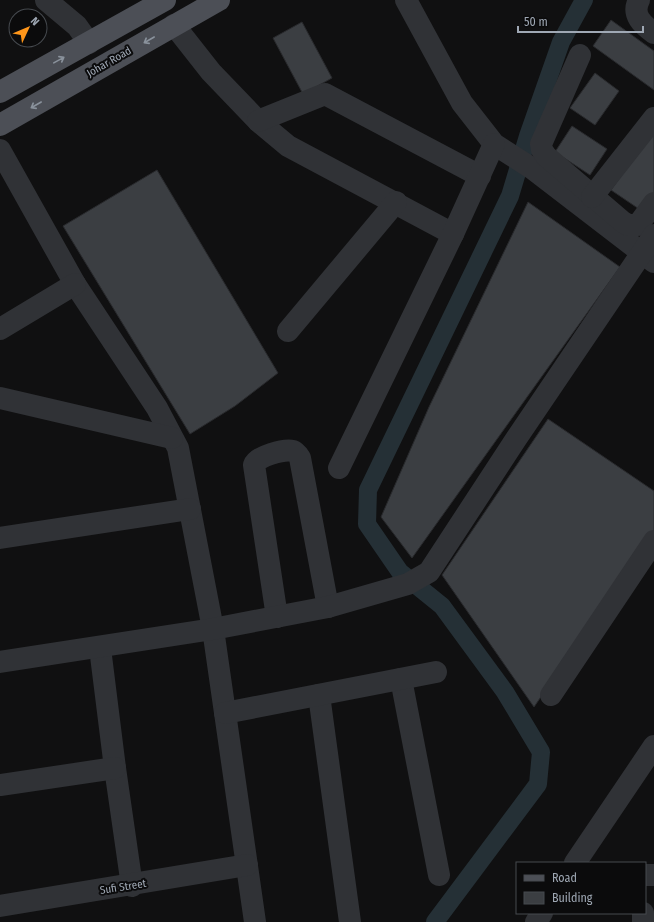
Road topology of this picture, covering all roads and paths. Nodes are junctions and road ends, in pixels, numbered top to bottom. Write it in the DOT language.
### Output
graph roads {
  1 [pos="46,0"];
  2 [pos="219,0"];
  3 [pos="406,0"];
  4 [pos="638,0"];
  5 [pos="159,1"];
  6 [pos="174,25"];
  7 [pos="654,33"];
  8 [pos="89,43"];
  9 [pos="580,56"];
  10 [pos="0,92"];
  11 [pos="654,118"];
  12 [pos="258,121"];
  13 [pos="0,125"];
  14 [pos="502,149"];
  15 [pos="0,150"];
  16 [pos="480,176"];
  17 [pos="592,197"];
  18 [pos="396,202"];
  19 [pos="654,203"];
  20 [pos="453,234"];
  21 [pos="654,235"];
  22 [pos="648,258"];
  23 [pos="75,284"];
  24 [pos="0,329"];
  25 [pos="288,331"];
  26 [pos="0,398"];
  27 [pos="172,438"];
  28 [pos="339,468"];
  29 [pos="190,509"];
  30 [pos="0,538"];
  31 [pos="654,541"];
  32 [pos="328,607"];
  33 [pos="277,617"];
  34 [pos="213,629"];
  35 [pos="100,648"];
  36 [pos="0,662"];
  37 [pos="436,672"];
  38 [pos="401,679"];
  39 [pos="319,695"];
  40 [pos="551,695"];
  41 [pos="225,713"];
  42 [pos="654,746"];
  43 [pos="115,768"];
  44 [pos="0,785"];
  45 [pos="576,862"];
  46 [pos="247,865"];
  47 [pos="439,875"];
  48 [pos="132,886"];
  49 [pos="0,906"];
  50 [pos="255,922"];
  51 [pos="350,922"];
  1 -- 8 [label="street"];
  2 -- 6 [label="main road, Johar Road"];
  3 -- 14 [label="street"];
  4 -- 7 [label="street"];
  5 -- 8 [label="main road"];
  6 -- 12 [label="street"];
  6 -- 13 [label="main road, Johar Road, one-way"];
  10 -- 8 [label="main road, one-way"];
  9 -- 17 [label="street"];
  11 -- 17 [label="street"];
  12 -- 16 [label="street"];
  12 -- 18 [label="street"];
  14 -- 16 [label="street"];
  14 -- 22 [label="street"];
  15 -- 23 [label="street"];
  16 -- 20 [label="street"];
  17 -- 19 [label="street"];
  18 -- 20 [label="street"];
  18 -- 25 [label="street"];
  20 -- 28 [label="street"];
  21 -- 22 [label="street"];
  22 -- 32 [label="street"];
  23 -- 24 [label="street"];
  23 -- 27 [label="street"];
  26 -- 27 [label="street"];
  27 -- 29 [label="street"];
  29 -- 30 [label="street"];
  29 -- 34 [label="street"];
  31 -- 40 [label="street"];
  32 -- 33 [label="street"];
  32 -- 33 [label="street"];
  33 -- 34 [label="street"];
  34 -- 35 [label="street"];
  34 -- 41 [label="street"];
  35 -- 36 [label="street"];
  35 -- 43 [label="street"];
  37 -- 38 [label="street"];
  38 -- 39 [label="street"];
  38 -- 47 [label="street"];
  39 -- 41 [label="street"];
  39 -- 51 [label="street"];
  41 -- 46 [label="street"];
  42 -- 45 [label="street"];
  43 -- 44 [label="street"];
  43 -- 48 [label="street"];
  46 -- 48 [label="street, Sufi Street"];
  46 -- 50 [label="street"];
  48 -- 49 [label="street, Sufi Street"];
}
